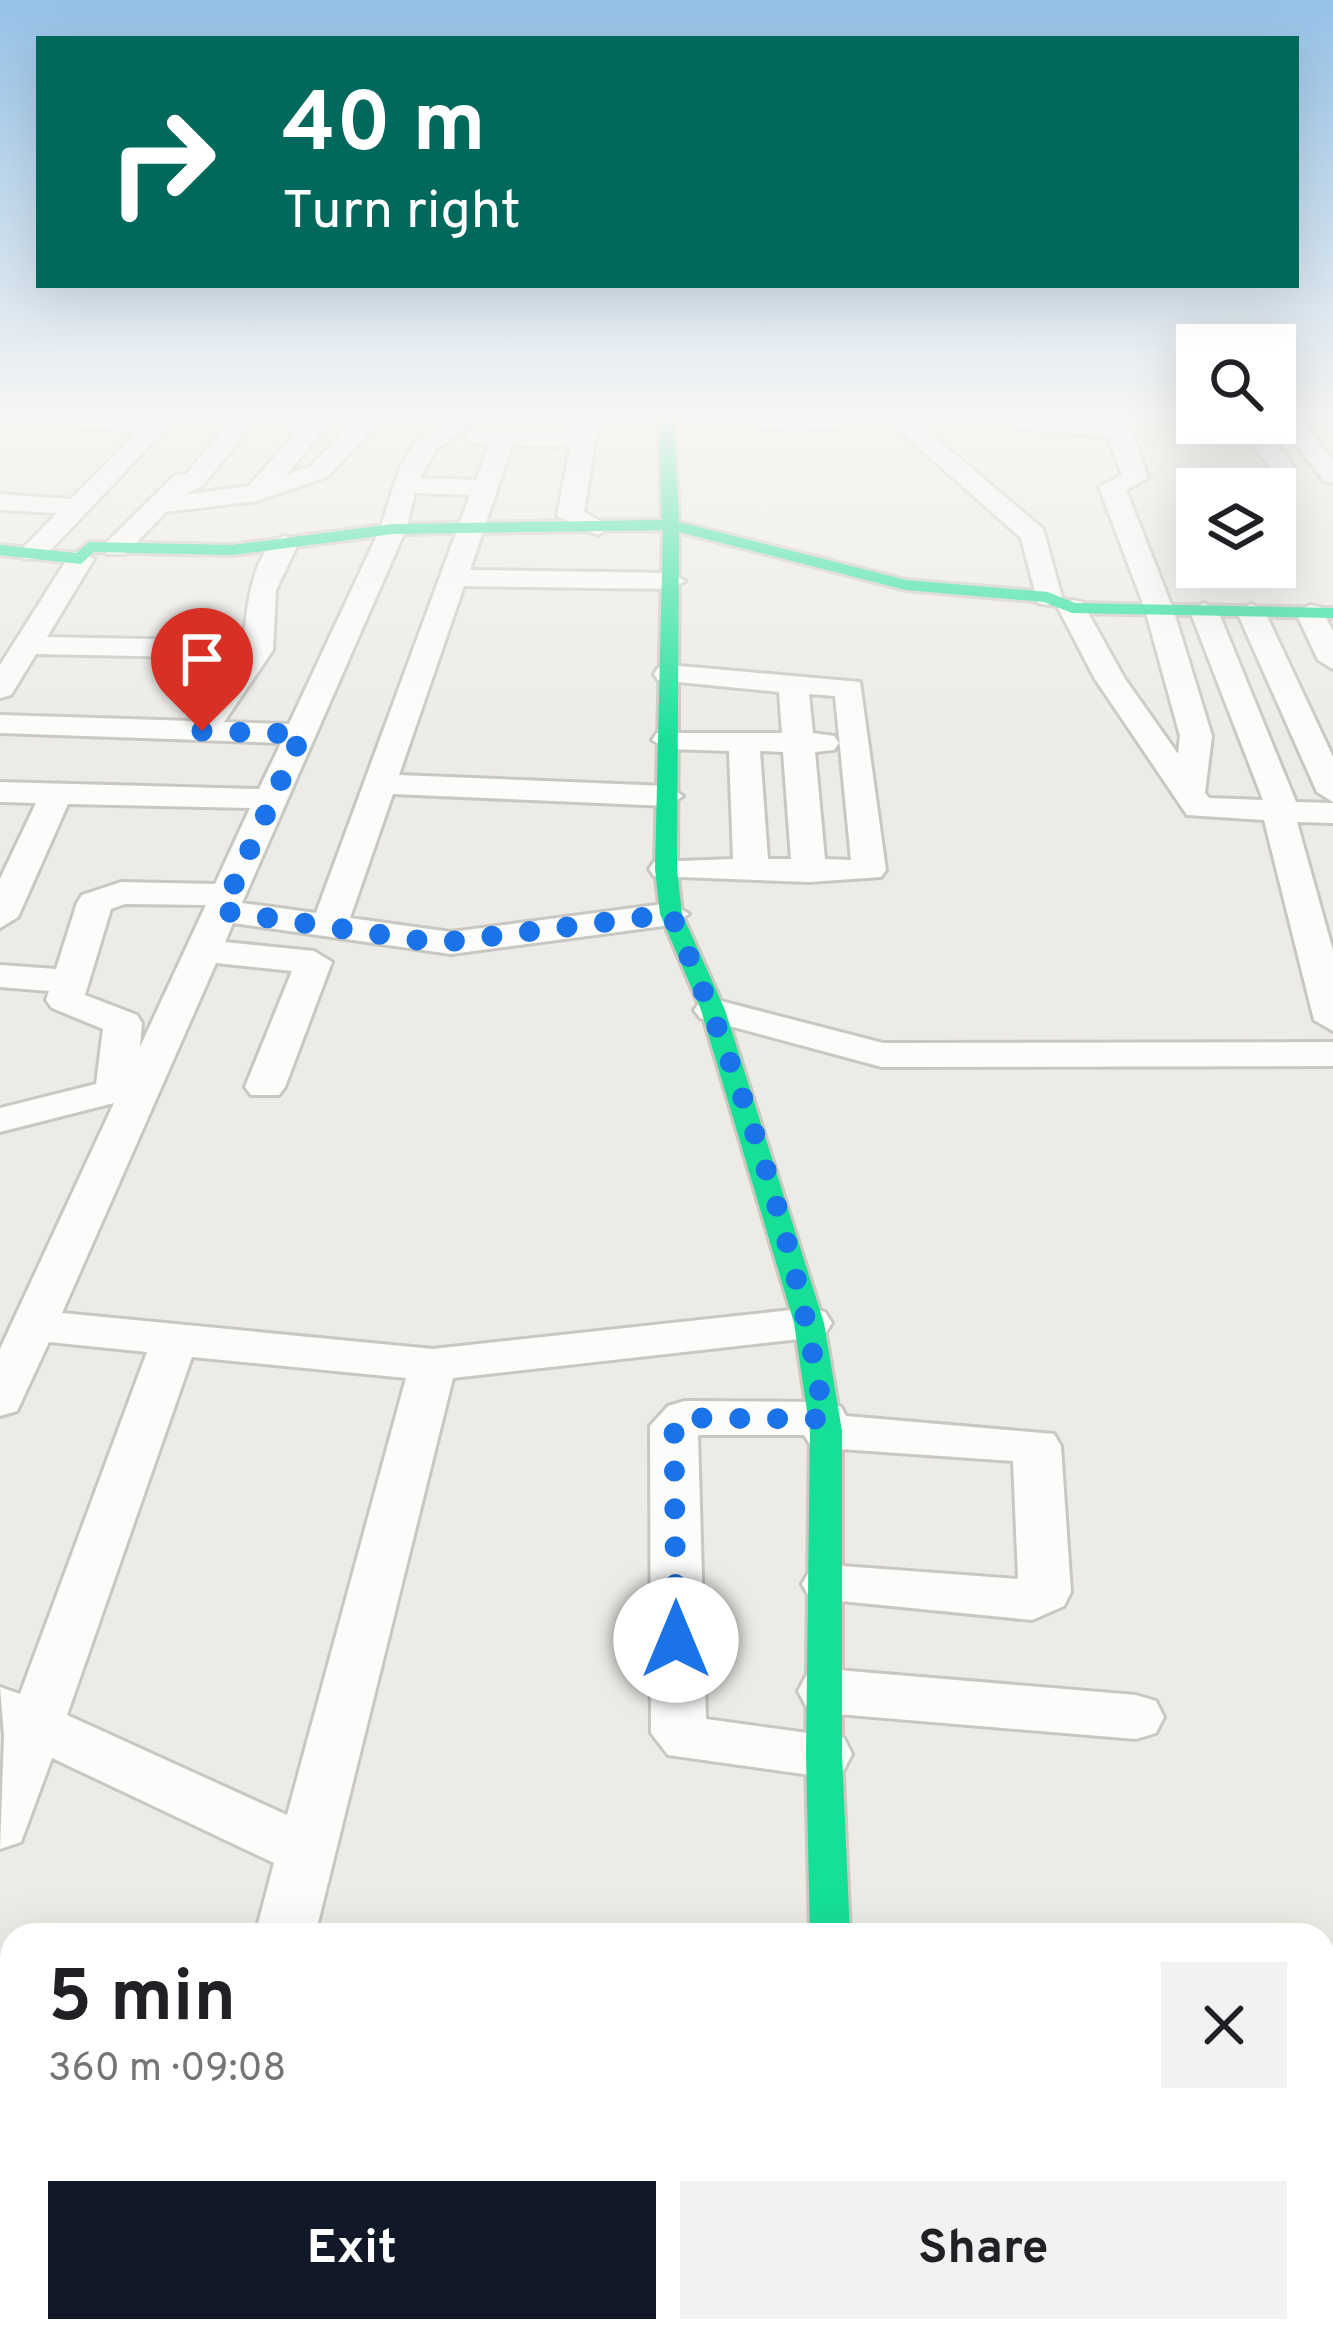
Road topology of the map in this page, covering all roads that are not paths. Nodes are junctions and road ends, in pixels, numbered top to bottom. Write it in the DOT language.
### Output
graph roads {
  1 [pos="61,526"];
  2 [pos="140,526"];
  3 [pos="394,526"];
  4 [pos="613,526"];
  5 [pos="671,526"];
  6 [pos="676,526"];
  7 [pos="1024,526"];
  8 [pos="1127,526"];
  9 [pos="585,527"];
  10 [pos="472,528"];
  11 [pos="393,530"];
  12 [pos="285,544"];
  13 [pos="116,548"];
  14 [pos="0,550"];
  15 [pos="33,554"];
  16 [pos="81,559"];
  17 [pos="454,578"];
  18 [pos="563,579"];
  19 [pos="670,581"];
  20 [pos="1060,602"];
  21 [pos="1159,610"];
  22 [pos="1204,611"];
  23 [pos="1251,612"];
  24 [pos="1322,613"];
  25 [pos="35,633"];
  26 [pos="259,639"];
  27 [pos="1333,660"];
  28 [pos="669,674"];
  29 [pos="1229,674"];
  30 [pos="1280,675"];
  31 [pos="793,683"];
  32 [pos="0,689"];
  33 [pos="0,724"];
  34 [pos="202,731"];
  35 [pos="302,734"];
  36 [pos="668,740"];
  37 [pos="745,742"];
  38 [pos="798,743"];
  39 [pos="854,743"];
  40 [pos="380,784"];
  41 [pos="0,792"];
  42 [pos="1333,793"];
  43 [pos="56,794"];
  44 [pos="1189,794"];
  45 [pos="667,796"];
  46 [pos="272,799"];
  47 [pos="1281,812"];
  48 [pos="1333,812"];
  49 [pos="11,868"];
  50 [pos="666,869"];
  51 [pos="751,871"];
  52 [pos="809,872"];
  53 [pos="226,903"];
  54 [pos="671,914"];
  55 [pos="0,917"];
  56 [pos="330,924"];
  57 [pos="204,951"];
  58 [pos="0,976"];
  59 [pos="70,981"];
  60 [pos="1330,1000"];
  61 [pos="713,1010"];
  62 [pos="1333,1054"];
  63 [pos="130,1087"];
  64 [pos="265,1088"];
  65 [pos="0,1120"];
  66 [pos="809,1323"];
  67 [pos="36,1326"];
  68 [pos="175,1340"];
  69 [pos="433,1365"];
  70 [pos="0,1400"];
  71 [pos="825,1425"];
  72 [pos="828,1584"];
  73 [pos="825,1691"];
  74 [pos="1136,1717"];
  75 [pos="17,1719"];
  76 [pos="824,1754"];
  77 [pos="0,1825"];
  78 [pos="307,1851"];
  79 [pos="288,1923"];
  80 [pos="830,1923"];
  1 -- 15 [label="street"];
  2 -- 13 [label="street"];
  3 -- 11 [label="street"];
  4 -- 9 [label="street"];
  5 -- 19 [label="street"];
  6 -- 20 [label="street"];
  7 -- 20 [label="street"];
  8 -- 21 [label="street"];
  9 -- 10 [label="street"];
  9 -- 18 [label="street"];
  10 -- 11 [label="street"];
  10 -- 17 [label="street"];
  11 -- 12 [label="street"];
  11 -- 35 [label="street"];
  12 -- 13 [label="street"];
  12 -- 26 [label="street"];
  13 -- 16 [label="street"];
  14 -- 15 [label="street"];
  15 -- 16 [label="street"];
  16 -- 25 [label="street"];
  17 -- 18 [label="street"];
  17 -- 40 [label="street"];
  18 -- 19 [label="street"];
  19 -- 28 [label="street"];
  20 -- 21 [label="street"];
  20 -- 44 [label="street"];
  21 -- 22 [label="street"];
  21 -- 44 [label="street"];
  22 -- 23 [label="street"];
  22 -- 29 [label="street"];
  23 -- 24 [label="street"];
  23 -- 30 [label="street"];
  24 -- 27 [label="street"];
  25 -- 26 [label="street"];
  25 -- 32 [label="street"];
  26 -- 34 [label="street"];
  28 -- 31 [label="street"];
  28 -- 36 [label="street"];
  29 -- 30 [label="street"];
  29 -- 47 [label="street"];
  30 -- 42 [label="street"];
  31 -- 38 [label="street"];
  31 -- 39 [label="street"];
  33 -- 34 [label="street"];
  34 -- 35 [label="street"];
  35 -- 46 [label="street"];
  36 -- 37 [label="street"];
  36 -- 45 [label="street"];
  37 -- 38 [label="street"];
  37 -- 51 [label="street"];
  38 -- 39 [label="street"];
  38 -- 52 [label="street"];
  39 -- 52 [label="street"];
  40 -- 45 [label="street"];
  40 -- 56 [label="street"];
  41 -- 43 [label="street"];
  43 -- 46 [label="street"];
  43 -- 49 [label="street"];
  44 -- 47 [label="street"];
  45 -- 50 [label="street"];
  46 -- 53 [label="street"];
  47 -- 48 [label="street"];
  47 -- 60 [label="street"];
  49 -- 55 [label="street"];
  50 -- 51 [label="street"];
  50 -- 54 [label="street"];
  51 -- 52 [label="street"];
  53 -- 56 [label="street"];
  53 -- 57 [label="street"];
  53 -- 59 [label="street"];
  54 -- 56 [label="street"];
  54 -- 61 [label="street"];
  57 -- 63 [label="street"];
  57 -- 64 [label="street"];
  58 -- 59 [label="street"];
  59 -- 63 [label="street"];
  61 -- 62 [label="street"];
  61 -- 66 [label="street"];
  63 -- 65 [label="street"];
  63 -- 67 [label="street"];
  66 -- 69 [label="street"];
  66 -- 71 [label="street"];
  67 -- 68 [label="street"];
  67 -- 70 [label="street"];
  68 -- 69 [label="street"];
  68 -- 75 [label="street"];
  69 -- 78 [label="street"];
  71 -- 72 [label="street"];
  71 -- 72 [label="street"];
  71 -- 76 [label="street"];
  72 -- 73 [label="street"];
  73 -- 74 [label="street"];
  73 -- 76 [label="street"];
  75 -- 77 [label="street"];
  75 -- 78 [label="street"];
  76 -- 80 [label="street"];
  78 -- 79 [label="street"];
}
